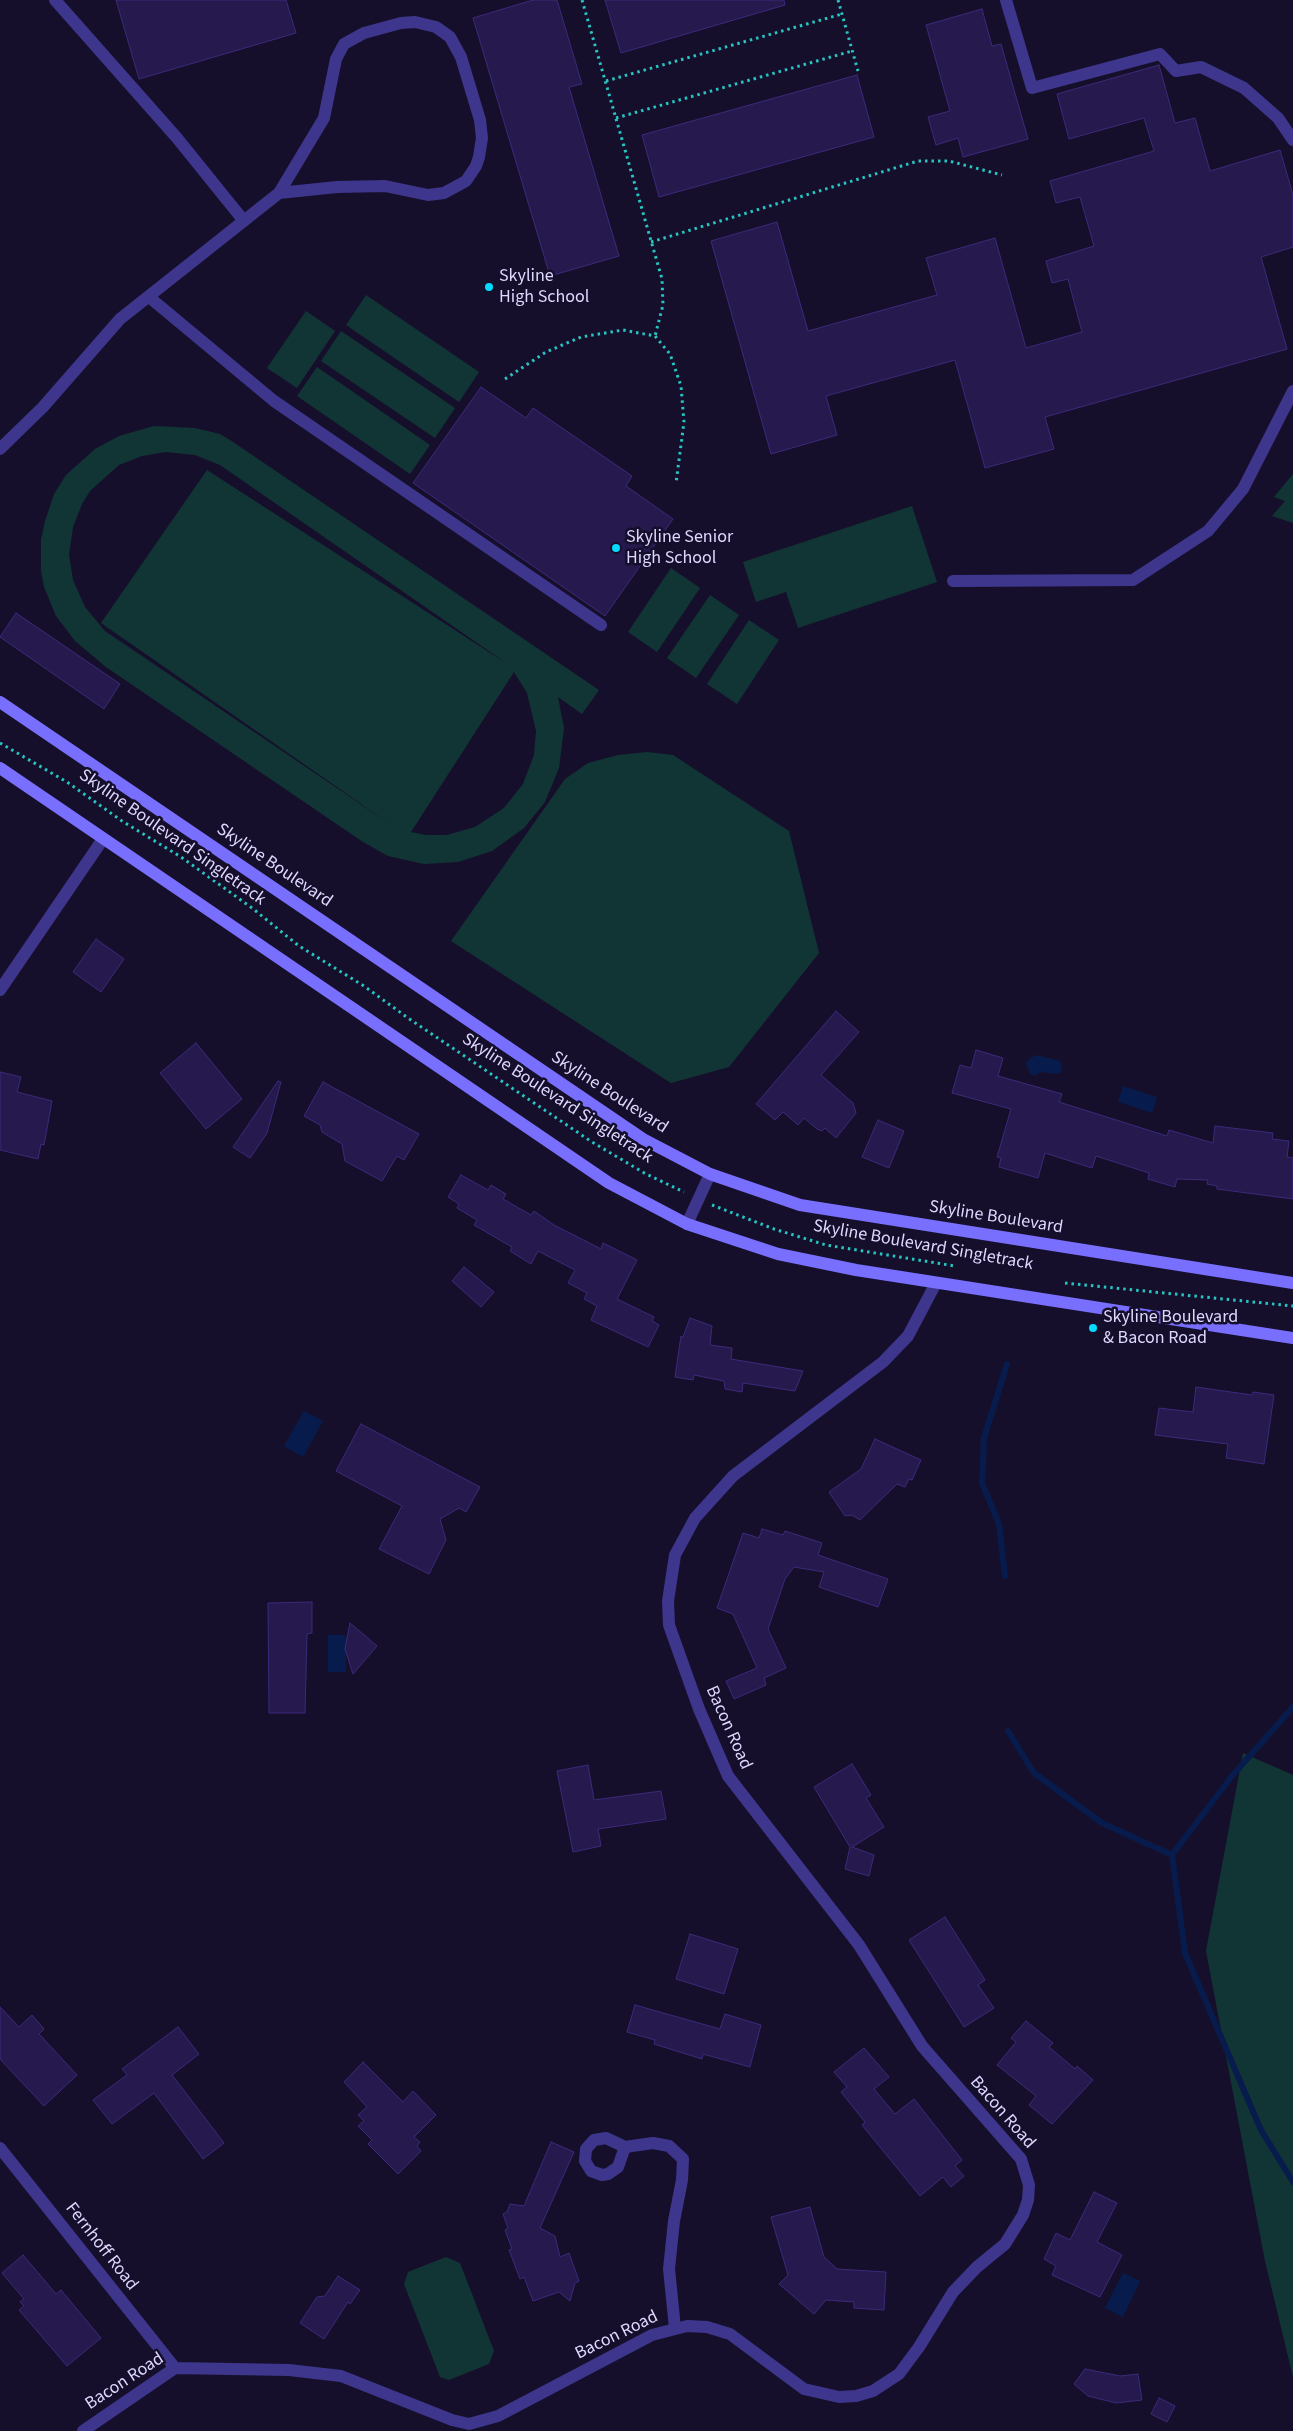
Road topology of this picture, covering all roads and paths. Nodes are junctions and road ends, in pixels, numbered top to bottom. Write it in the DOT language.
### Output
graph roads {
  1 [pos="55,0"];
  2 [pos="582,0"];
  3 [pos="838,0"];
  4 [pos="1006,0"];
  5 [pos="842,14"];
  6 [pos="852,51"];
  7 [pos="858,71"];
  8 [pos="606,81"];
  9 [pos="616,118"];
  10 [pos="1293,140"];
  11 [pos="1002,175"];
  12 [pos="279,193"];
  13 [pos="244,221"];
  14 [pos="652,242"];
  15 [pos="149,297"];
  16 [pos="655,336"];
  17 [pos="506,379"];
  18 [pos="1293,391"];
  19 [pos="0,449"];
  20 [pos="676,483"];
  21 [pos="953,580"];
  22 [pos="601,625"];
  23 [pos="0,702"];
  24 [pos="0,743"];
  25 [pos="0,768"];
  26 [pos="103,839"];
  27 [pos="0,990"];
  28 [pos="710,1174"];
  29 [pos="698,1199"];
  30 [pos="687,1224"];
  31 [pos="959,1267"];
  32 [pos="936,1283"];
  33 [pos="1062,1283"];
  34 [pos="1293,1283"];
  35 [pos="1293,1306"];
  36 [pos="1293,1338"];
  37 [pos="625,2147"];
  38 [pos="0,2148"];
  39 [pos="675,2328"];
  40 [pos="175,2368"];
  41 [pos="83,2431"];
  1 -- 13 [label="street"];
  2 -- 8 [label="path"];
  3 -- 5 [label="path"];
  4 -- 10 [label="street"];
  5 -- 6 [label="path"];
  5 -- 8 [label="path"];
  6 -- 7 [label="path"];
  6 -- 9 [label="path"];
  8 -- 9 [label="path"];
  9 -- 14 [label="path"];
  11 -- 14 [label="path"];
  12 -- 12 [label="street"];
  12 -- 13 [label="street"];
  13 -- 15 [label="street"];
  14 -- 16 [label="path"];
  15 -- 19 [label="street"];
  15 -- 22 [label="street"];
  16 -- 17 [label="path"];
  16 -- 20 [label="path"];
  18 -- 21 [label="street"];
  23 -- 28 [label="main road, Skyline Boulevard"];
  24 -- 29 [label="path, Skyline Boulevard Singletrack"];
  25 -- 26 [label="main road"];
  26 -- 27 [label="street"];
  26 -- 30 [label="main road"];
  28 -- 29 [label="street"];
  28 -- 34 [label="main road, Skyline Boulevard"];
  29 -- 30 [label="street"];
  29 -- 31 [label="path, Skyline Boulevard Singletrack"];
  30 -- 32 [label="main road"];
  32 -- 36 [label="main road"];
  32 -- 39 [label="street, Bacon Road"];
  33 -- 35 [label="path"];
  37 -- 39 [label="street"];
  38 -- 40 [label="street, Fernhoff Road"];
  39 -- 40 [label="street, Bacon Road"];
  40 -- 41 [label="street, Bacon Road"];
}
